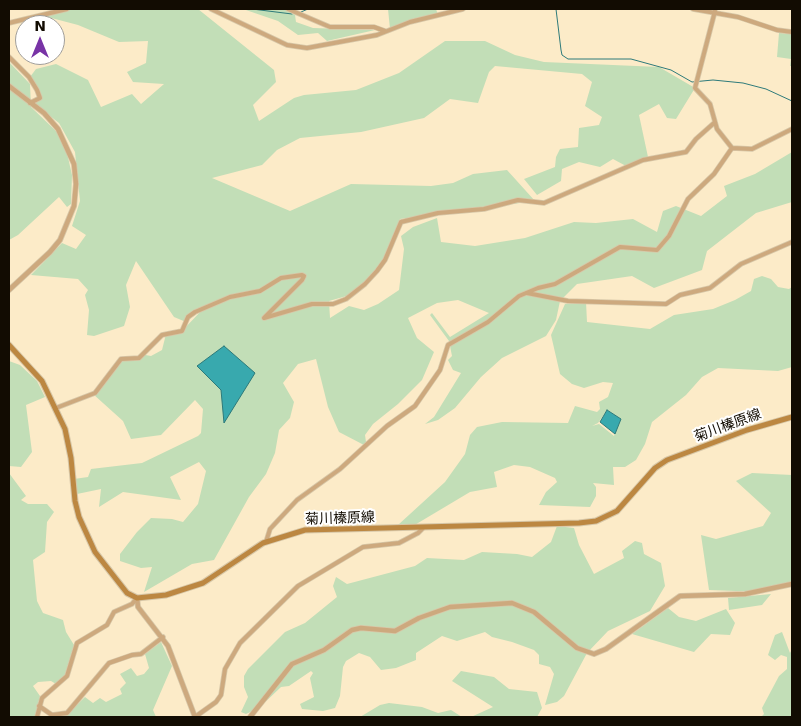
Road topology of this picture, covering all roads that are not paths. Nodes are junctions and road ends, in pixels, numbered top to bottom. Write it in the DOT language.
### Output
graph roads {
  1 [pos="67,9"];
  2 [pos="211,9"];
  3 [pos="288,9"];
  4 [pos="463,9"];
  5 [pos="693,9"];
  6 [pos="714,11"];
  7 [pos="9,23"];
  8 [pos="385,31"];
  9 [pos="792,32"];
  10 [pos="9,57"];
  11 [pos="9,86"];
  12 [pos="30,102"];
  13 [pos="714,123"];
  14 [pos="792,129"];
  15 [pos="732,148"];
  16 [pos="792,242"];
  17 [pos="9,290"];
  18 [pos="527,293"];
  19 [pos="9,346"];
  20 [pos="56,408"];
  21 [pos="792,417"];
  22 [pos="423,528"];
  23 [pos="266,542"];
  24 [pos="792,584"];
  25 [pos="137,598"];
  26 [pos="163,637"];
  27 [pos="39,706"];
  28 [pos="37,717"];
  29 [pos="195,717"];
  30 [pos="250,717"];
  1 -- 7 [label="street"];
  2 -- 8 [label="street"];
  3 -- 8 [label="street"];
  4 -- 8 [label="street"];
  5 -- 6 [label="street"];
  6 -- 9 [label="street"];
  6 -- 13 [label="street"];
  10 -- 12 [label="street"];
  11 -- 12 [label="street"];
  12 -- 17 [label="street"];
  13 -- 15 [label="street"];
  13 -- 20 [label="street"];
  14 -- 15 [label="street"];
  15 -- 18 [label="street"];
  16 -- 18 [label="street"];
  18 -- 23 [label="street"];
  19 -- 20 [label="main road"];
  20 -- 25 [label="main road"];
  21 -- 22 [label="main road, 菊川榛原線"];
  22 -- 23 [label="main road, 菊川榛原線"];
  22 -- 29 [label="street"];
  23 -- 25 [label="main road, 菊川榛原線"];
  24 -- 30 [label="street"];
  25 -- 26 [label="street"];
  25 -- 27 [label="street"];
  26 -- 27 [label="street"];
  26 -- 29 [label="street"];
  27 -- 28 [label="street"];
}
